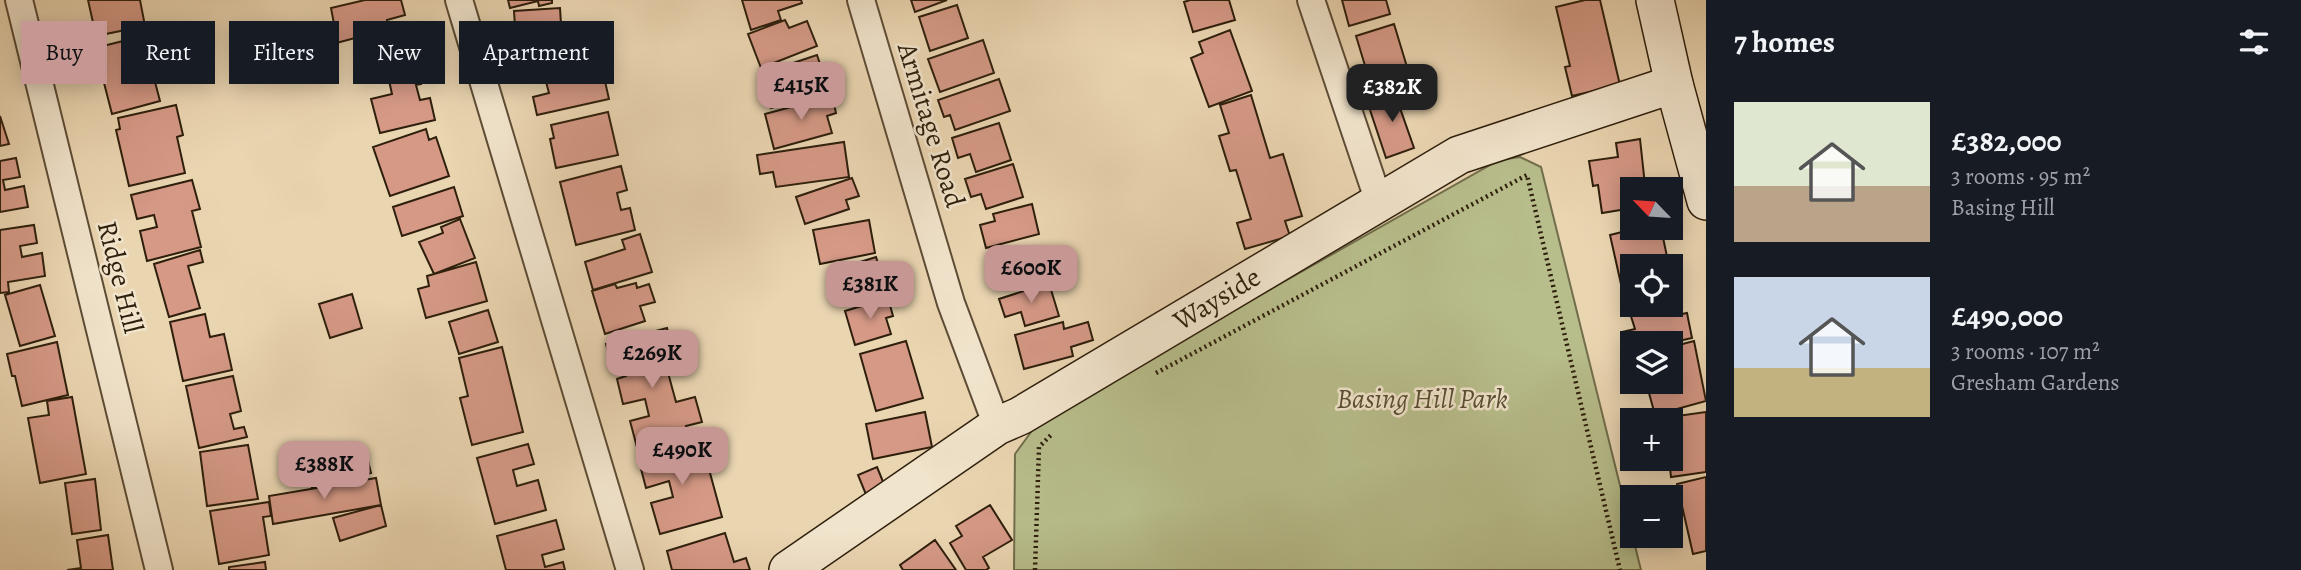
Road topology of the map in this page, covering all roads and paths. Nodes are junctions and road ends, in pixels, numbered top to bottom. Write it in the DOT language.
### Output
graph roads {
  1 [pos="19,0"];
  2 [pos="459,0"];
  3 [pos="861,0"];
  4 [pos="1311,0"];
  5 [pos="1656,2"];
  6 [pos="1674,84"];
  7 [pos="1701,164"];
  8 [pos="1706,201"];
  9 [pos="1380,202"];
  10 [pos="1151,376"];
  11 [pos="997,426"];
  12 [pos="1056,429"];
  13 [pos="159,570"];
  14 [pos="630,570"];
  15 [pos="788,570"];
  16 [pos="1035,570"];
  17 [pos="1620,570"];
  1 -- 13 [label="street, Ridge Hill"];
  2 -- 14 [label="street"];
  3 -- 11 [label="street, Armitage Road"];
  4 -- 9 [label="street"];
  5 -- 6 [label="street"];
  6 -- 7 [label="street"];
  6 -- 9 [label="street, Wayside"];
  7 -- 8 [label="street"];
  9 -- 11 [label="street, Wayside"];
  10 -- 17 [label="path"];
  11 -- 15 [label="street, Wayside"];
  12 -- 16 [label="path"];
}
